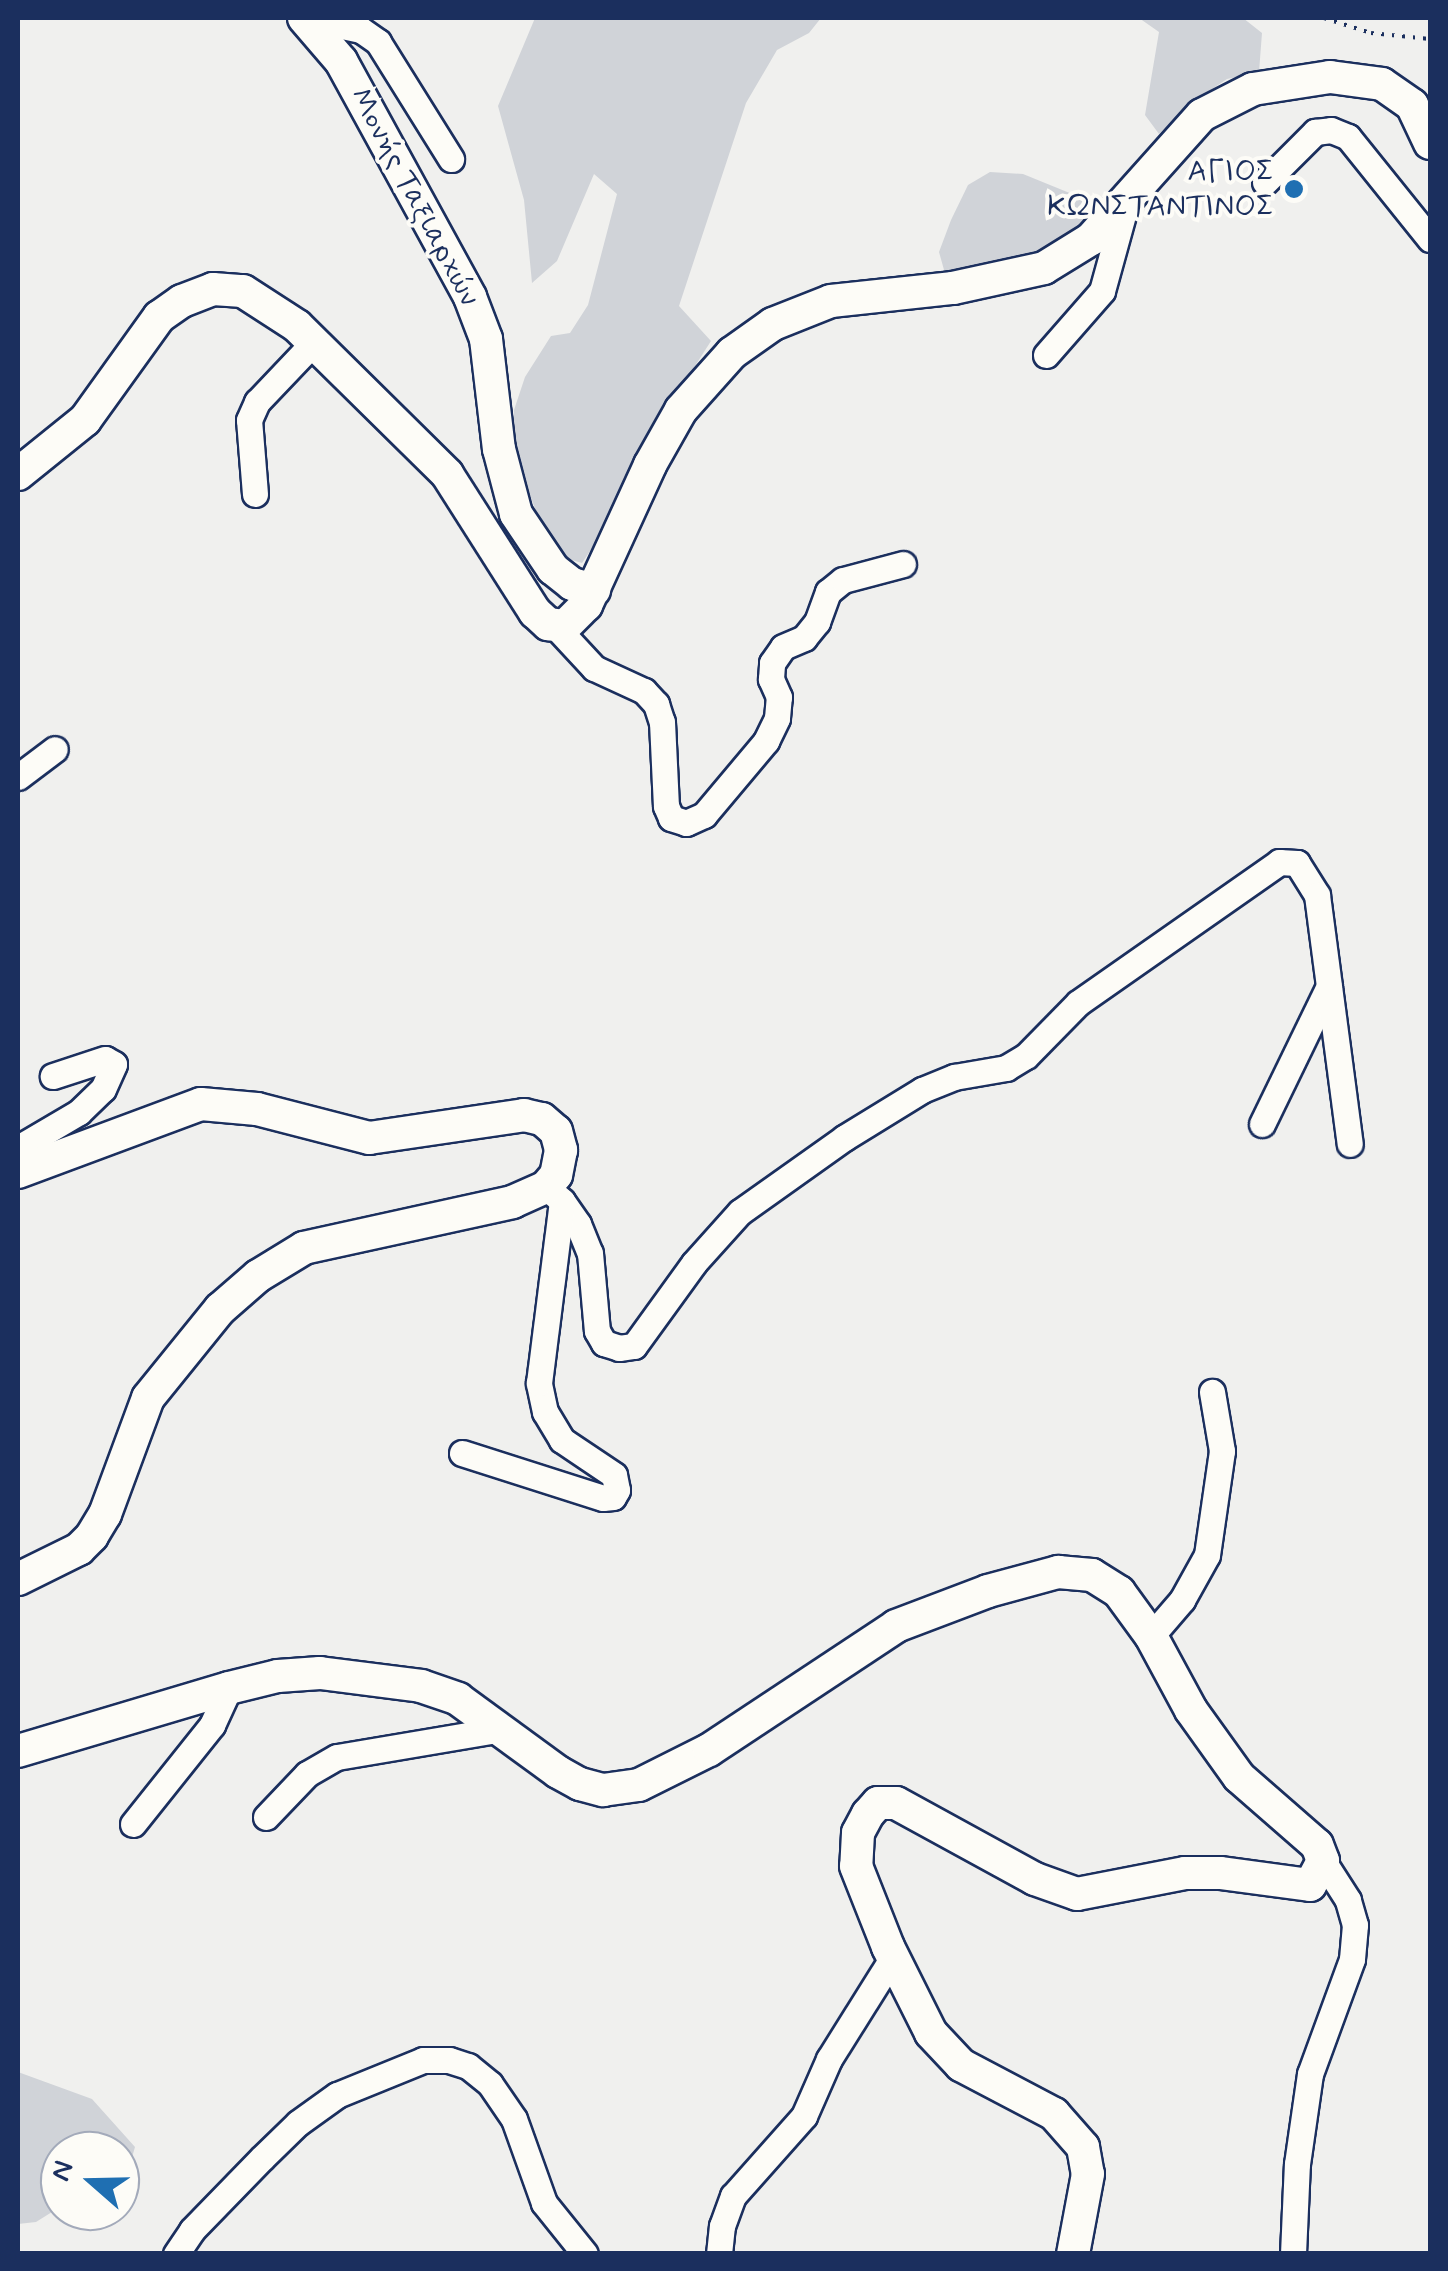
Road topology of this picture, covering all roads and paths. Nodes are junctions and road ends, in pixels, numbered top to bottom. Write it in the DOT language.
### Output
graph roads {
  1 [pos="305,18"];
  2 [pos="1324,18"];
  3 [pos="1430,40"];
  4 [pos="1430,143"];
  5 [pos="451,159"];
  6 [pos="1264,182"];
  7 [pos="1128,198"];
  8 [pos="1430,239"];
  9 [pos="314,342"];
  10 [pos="1046,356"];
  11 [pos="18,474"];
  12 [pos="255,494"];
  13 [pos="903,564"];
  14 [pos="594,590"];
  15 [pos="556,627"];
  16 [pos="55,749"];
  17 [pos="18,776"];
  18 [pos="1329,986"];
  19 [pos="52,1076"];
  20 [pos="1262,1124"];
  21 [pos="1350,1144"];
  22 [pos="18,1148"];
  23 [pos="18,1172"];
  24 [pos="554,1194"];
  25 [pos="1212,1392"];
  26 [pos="462,1453"];
  27 [pos="18,1579"];
  28 [pos="1151,1636"];
  29 [pos="229,1688"];
  30 [pos="503,1729"];
  31 [pos="18,1751"];
  32 [pos="266,1818"];
  33 [pos="133,1824"];
  34 [pos="1322,1860"];
  35 [pos="893,1957"];
  36 [pos="717,2251"];
  37 [pos="176,2254"];
  38 [pos="585,2254"];
  39 [pos="1073,2254"];
  40 [pos="1293,2254"];
  1 -- 5 [label="street"];
  1 -- 14 [label="main road, Μονής Ταξιαρχών"];
  2 -- 3 [label="path"];
  4 -- 7 [label="main road"];
  6 -- 8 [label="street"];
  7 -- 10 [label="street"];
  7 -- 14 [label="main road"];
  9 -- 11 [label="main road"];
  9 -- 12 [label="street"];
  9 -- 15 [label="main road"];
  13 -- 15 [label="street"];
  14 -- 15 [label="main road"];
  16 -- 17 [label="street"];
  18 -- 20 [label="street"];
  18 -- 21 [label="street"];
  18 -- 24 [label="street"];
  19 -- 22 [label="street"];
  23 -- 24 [label="main road"];
  24 -- 26 [label="street"];
  24 -- 27 [label="main road"];
  25 -- 28 [label="street"];
  28 -- 30 [label="main road"];
  28 -- 34 [label="main road"];
  29 -- 30 [label="main road"];
  29 -- 31 [label="main road"];
  29 -- 33 [label="street"];
  30 -- 32 [label="street"];
  34 -- 35 [label="main road"];
  34 -- 40 [label="street"];
  35 -- 36 [label="street"];
  35 -- 39 [label="main road"];
  37 -- 38 [label="street"];
}
